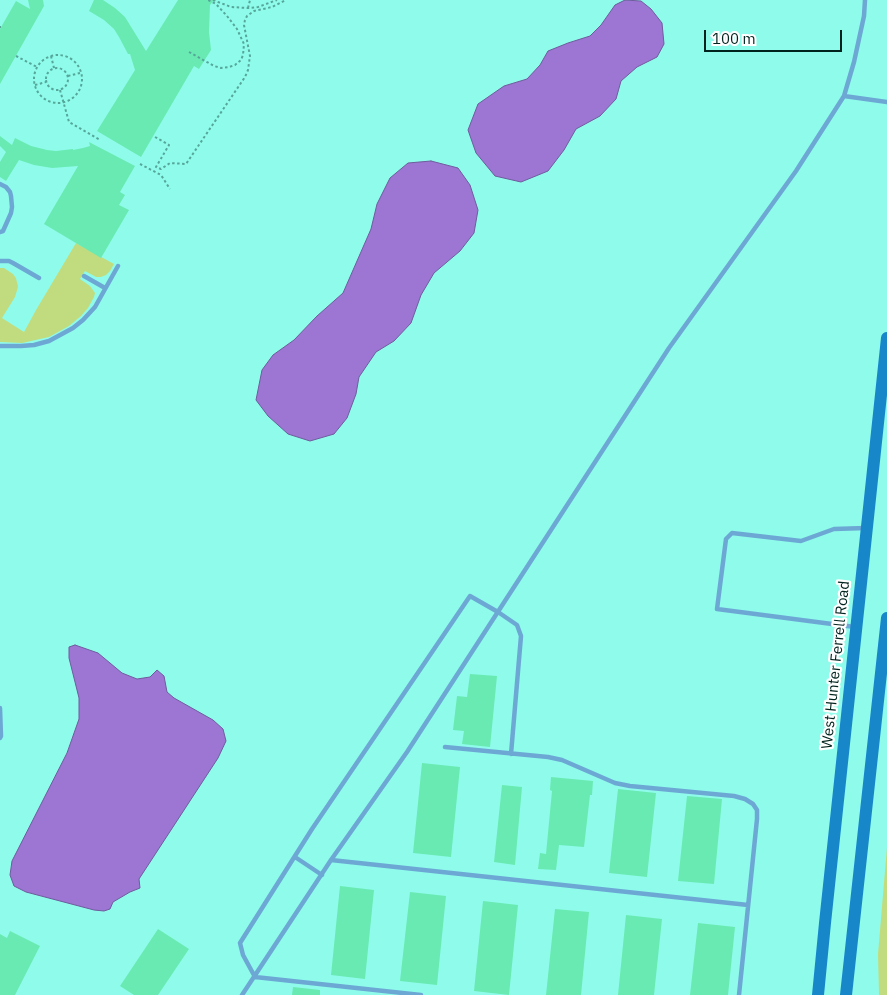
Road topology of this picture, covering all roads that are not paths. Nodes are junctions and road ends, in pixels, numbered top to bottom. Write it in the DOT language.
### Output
graph roads {
  1 [pos="865,0"];
  2 [pos="844,96"];
  3 [pos="887,102"];
  4 [pos="0,184"];
  5 [pos="0,232"];
  6 [pos="0,261"];
  7 [pos="118,266"];
  8 [pos="84,276"];
  9 [pos="39,278"];
  10 [pos="105,288"];
  11 [pos="887,338"];
  12 [pos="0,346"];
  13 [pos="868,528"];
  14 [pos="498,612"];
  15 [pos="887,618"];
  16 [pos="856,627"];
  17 [pos="0,708"];
  18 [pos="0,738"];
  19 [pos="445,747"];
  20 [pos="510,754"];
  21 [pos="295,857"];
  22 [pos="332,860"];
  23 [pos="322,875"];
  24 [pos="748,905"];
  25 [pos="254,977"];
  26 [pos="242,995"];
  27 [pos="421,995"];
  28 [pos="739,995"];
  29 [pos="818,995"];
  30 [pos="846,995"];
  1 -- 2 [label="lane"];
  2 -- 3 [label="lane"];
  2 -- 14 [label="lane"];
  4 -- 5 [label="lane"];
  6 -- 9 [label="lane"];
  7 -- 10 [label="lane"];
  8 -- 10 [label="lane"];
  10 -- 12 [label="lane"];
  11 -- 13 [label="main road, West Hunter Ferrell Road"];
  13 -- 16 [label="main road, West Hunter Ferrell Road"];
  13 -- 16 [label="lane"];
  14 -- 20 [label="lane"];
  14 -- 21 [label="lane"];
  14 -- 22 [label="lane"];
  15 -- 30 [label="main road"];
  16 -- 29 [label="main road, West Hunter Ferrell Road"];
  17 -- 18 [label="lane"];
  19 -- 20 [label="lane"];
  20 -- 24 [label="lane"];
  21 -- 23 [label="lane"];
  21 -- 25 [label="lane"];
  22 -- 23 [label="lane"];
  22 -- 24 [label="lane"];
  23 -- 25 [label="lane"];
  24 -- 28 [label="lane"];
  25 -- 26 [label="lane"];
  25 -- 27 [label="lane"];
}
